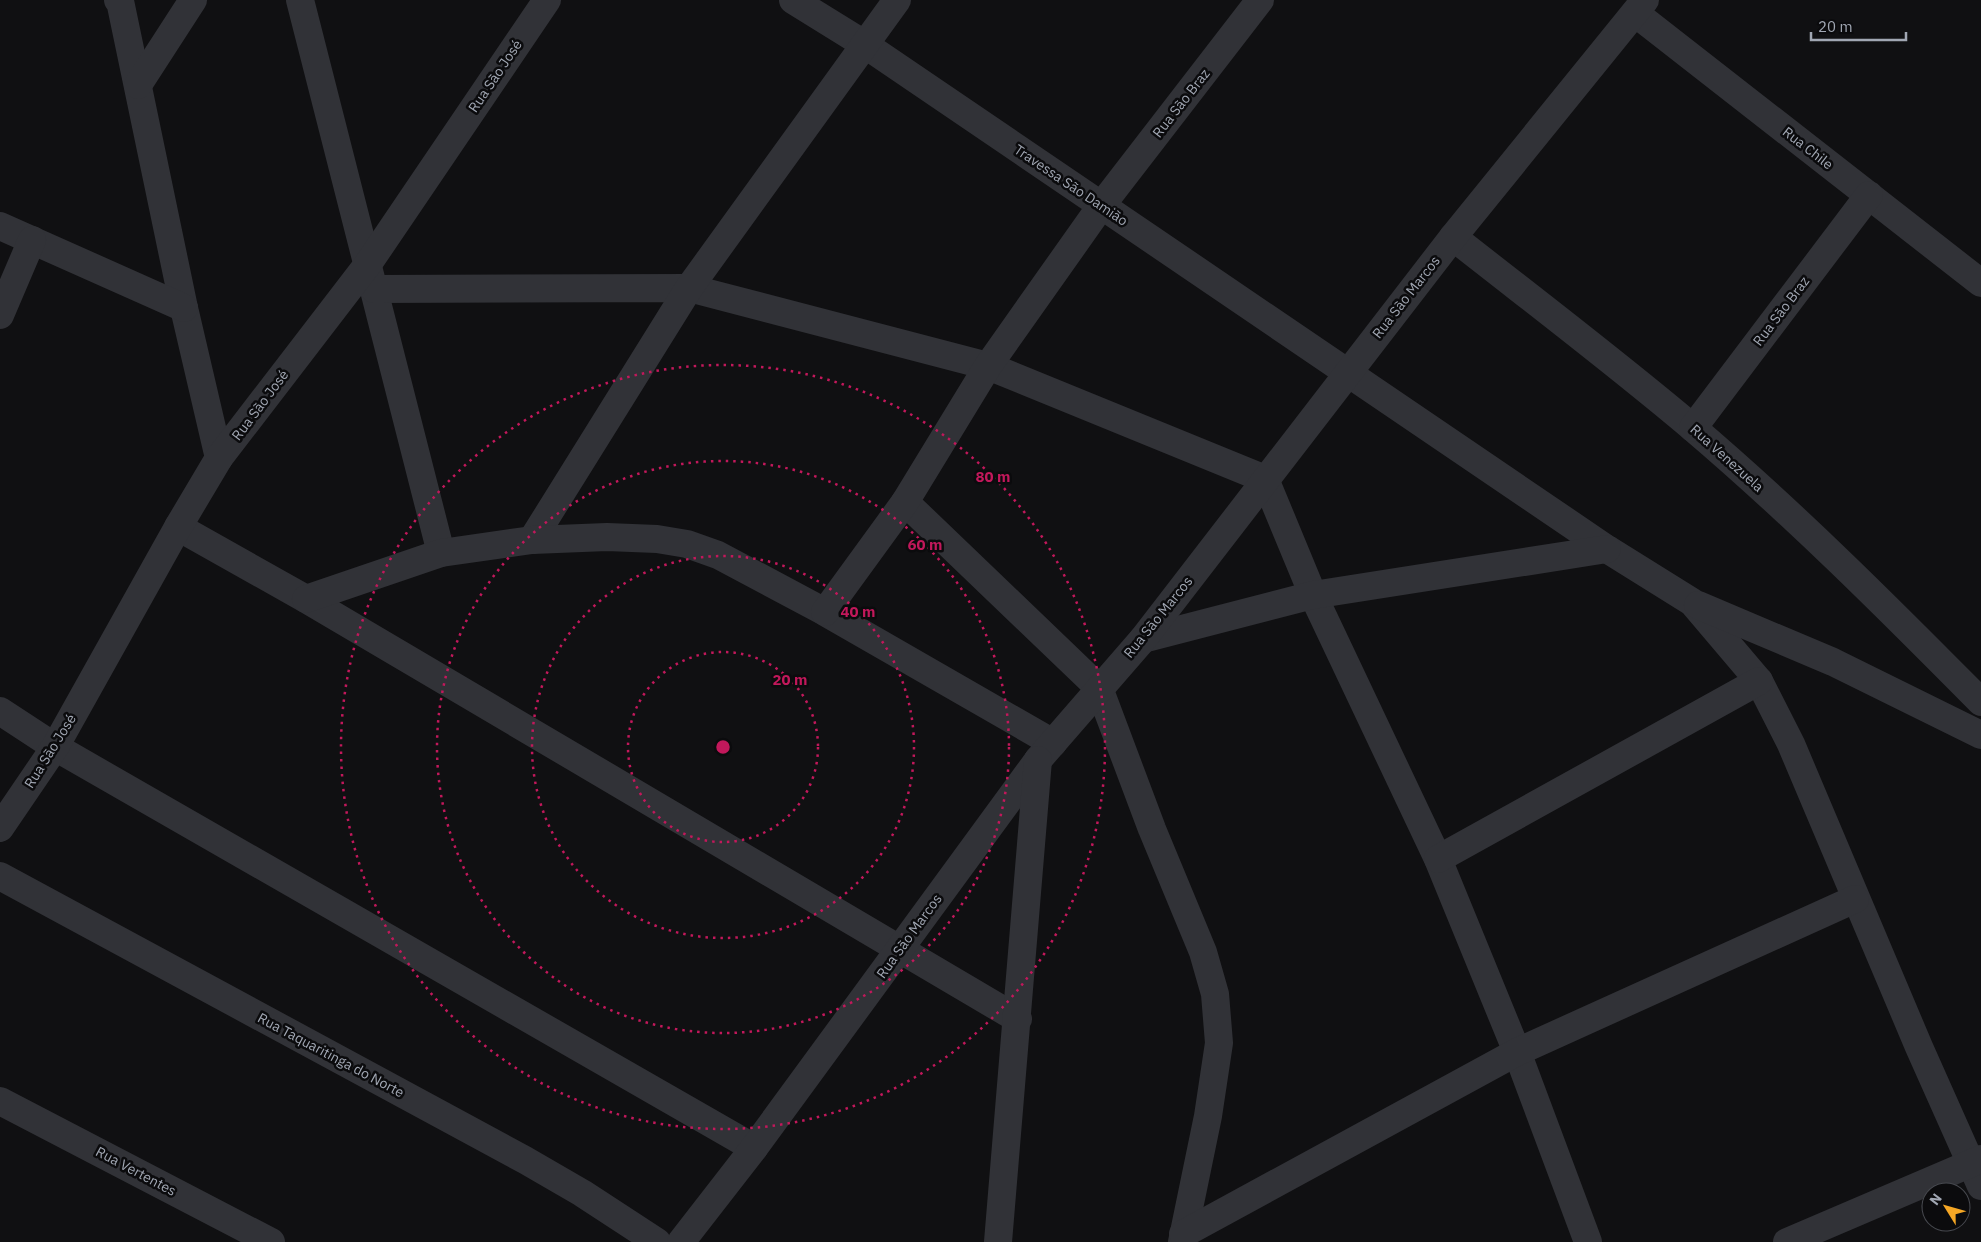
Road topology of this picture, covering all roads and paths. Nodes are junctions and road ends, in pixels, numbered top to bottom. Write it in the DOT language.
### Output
graph roads {
  1 [pos="119,0"];
  2 [pos="193,0"];
  3 [pos="300,0"];
  4 [pos="547,0"];
  5 [pos="793,0"];
  6 [pos="897,0"];
  7 [pos="1260,0"];
  8 [pos="1640,6"];
  9 [pos="864,44"];
  10 [pos="138,84"];
  11 [pos="1868,195"];
  12 [pos="1101,206"];
  13 [pos="0,226"];
  14 [pos="1453,237"];
  15 [pos="32,240"];
  16 [pos="368,264"];
  17 [pos="1981,282"];
  18 [pos="689,288"];
  19 [pos="374,290"];
  20 [pos="184,308"];
  21 [pos="0,315"];
  22 [pos="988,366"];
  23 [pos="1348,372"];
  24 [pos="1693,428"];
  25 [pos="219,458"];
  26 [pos="1265,479"];
  27 [pos="905,502"];
  28 [pos="178,527"];
  29 [pos="532,540"];
  30 [pos="1607,549"];
  31 [pos="441,553"];
  32 [pos="1313,595"];
  33 [pos="306,599"];
  34 [pos="1692,602"];
  35 [pos="825,612"];
  36 [pos="1142,639"];
  37 [pos="1759,680"];
  38 [pos="1099,688"];
  39 [pos="1981,702"];
  40 [pos="0,711"];
  41 [pos="1981,735"];
  42 [pos="54,747"];
  43 [pos="1046,751"];
  44 [pos="0,828"];
  45 [pos="1438,859"];
  46 [pos="0,876"];
  47 [pos="1855,899"];
  48 [pos="900,948"];
  49 [pos="1018,1019"];
  50 [pos="1517,1052"];
  51 [pos="0,1101"];
  52 [pos="754,1148"];
  53 [pos="1978,1169"];
  54 [pos="1182,1238"];
  55 [pos="271,1242"];
  56 [pos="656,1242"];
  57 [pos="681,1242"];
  58 [pos="998,1242"];
  59 [pos="1588,1242"];
  60 [pos="1787,1242"];
  1 -- 10 [label="street"];
  2 -- 10 [label="street"];
  3 -- 16 [label="street"];
  4 -- 16 [label="street, Rua São José"];
  5 -- 9 [label="street, Travessa São Damião"];
  6 -- 9 [label="street"];
  7 -- 12 [label="street, Rua São Braz"];
  8 -- 11 [label="street, Rua Chile"];
  8 -- 14 [label="street, Rua São Marcos"];
  9 -- 12 [label="street, Travessa São Damião"];
  9 -- 18 [label="street"];
  10 -- 20 [label="street"];
  11 -- 17 [label="street, Rua Chile"];
  11 -- 24 [label="street, Rua São Braz"];
  12 -- 22 [label="street, Rua São Braz"];
  12 -- 23 [label="street, Travessa São Damião"];
  13 -- 15 [label="street"];
  14 -- 23 [label="street, Rua São Marcos"];
  14 -- 24 [label="street, Rua Venezuela"];
  15 -- 20 [label="street"];
  15 -- 21 [label="street"];
  16 -- 19 [label="street"];
  16 -- 25 [label="street, Rua São José"];
  18 -- 19 [label="street"];
  18 -- 22 [label="street"];
  18 -- 29 [label="street"];
  19 -- 31 [label="street"];
  20 -- 25 [label="street"];
  22 -- 26 [label="street"];
  22 -- 27 [label="street, Rua São Braz"];
  23 -- 26 [label="street, Rua São Marcos"];
  23 -- 30 [label="street, Travessa São Damião"];
  24 -- 39 [label="street, Rua Venezuela"];
  25 -- 28 [label="street, Rua São José"];
  26 -- 32 [label="street"];
  26 -- 36 [label="street, Rua São Marcos"];
  27 -- 35 [label="street, Rua São Braz"];
  27 -- 38 [label="street"];
  28 -- 33 [label="street"];
  28 -- 42 [label="street, Rua São José"];
  29 -- 31 [label="street"];
  29 -- 35 [label="street"];
  30 -- 32 [label="street"];
  30 -- 34 [label="street, Travessa São Damião"];
  31 -- 33 [label="street"];
  32 -- 36 [label="street"];
  32 -- 45 [label="street"];
  33 -- 48 [label="street"];
  34 -- 37 [label="street"];
  34 -- 41 [label="street"];
  35 -- 43 [label="street"];
  36 -- 38 [label="street, Rua São Marcos"];
  37 -- 45 [label="street"];
  37 -- 47 [label="street"];
  38 -- 43 [label="street, Rua São Marcos"];
  38 -- 54 [label="street"];
  40 -- 42 [label="street"];
  42 -- 44 [label="street, Rua São José"];
  42 -- 52 [label="street"];
  43 -- 48 [label="street, Rua São Marcos"];
  43 -- 49 [label="street"];
  45 -- 50 [label="street"];
  46 -- 56 [label="street, Rua Taquaritinga do Norte"];
  47 -- 50 [label="street"];
  47 -- 53 [label="street"];
  48 -- 49 [label="street"];
  48 -- 52 [label="street, Rua São Marcos"];
  49 -- 58 [label="street"];
  50 -- 54 [label="street"];
  50 -- 59 [label="street"];
  51 -- 55 [label="street, Rua Vertentes"];
  52 -- 57 [label="street, Rua São Marcos"];
  53 -- 60 [label="street"];
}
